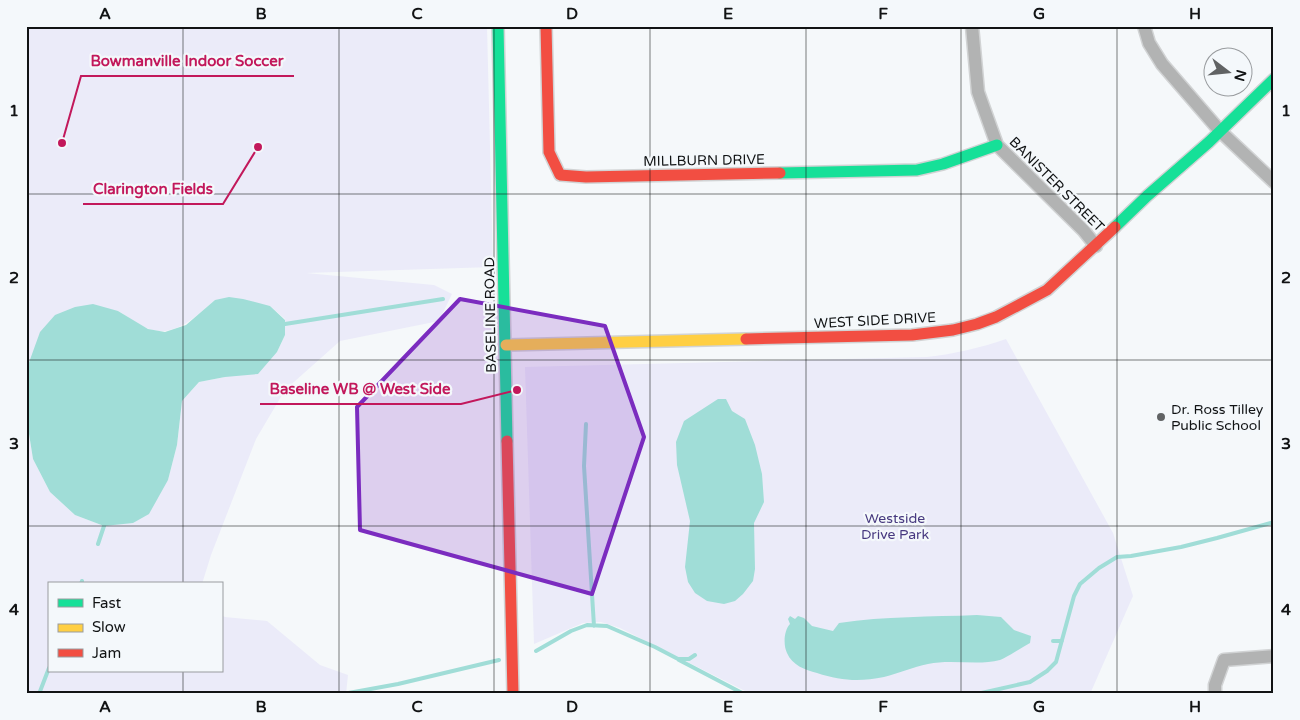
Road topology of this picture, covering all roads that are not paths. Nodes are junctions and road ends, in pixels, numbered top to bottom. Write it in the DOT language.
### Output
graph roads {
  1 [pos="498,26"];
  2 [pos="546,26"];
  3 [pos="972,26"];
  4 [pos="1144,26"];
  5 [pos="1274,79"];
  6 [pos="1220,131"];
  7 [pos="997,145"];
  8 [pos="1274,182"];
  9 [pos="1096,246"];
  10 [pos="506,345"];
  11 [pos="1274,656"];
  12 [pos="513,694"];
  13 [pos="1215,694"];
  1 -- 10 [label="street, BASELINE ROAD"];
  2 -- 7 [label="street, MILLBURN DRIVE"];
  3 -- 7 [label="street, BANISTER STREET"];
  4 -- 6 [label="street"];
  5 -- 6 [label="street, WEST SIDE DRIVE"];
  6 -- 8 [label="street"];
  6 -- 9 [label="street, WEST SIDE DRIVE"];
  7 -- 9 [label="street, BANISTER STREET"];
  9 -- 10 [label="street, WEST SIDE DRIVE"];
  10 -- 12 [label="street, BASELINE ROAD"];
  11 -- 13 [label="street"];
}
